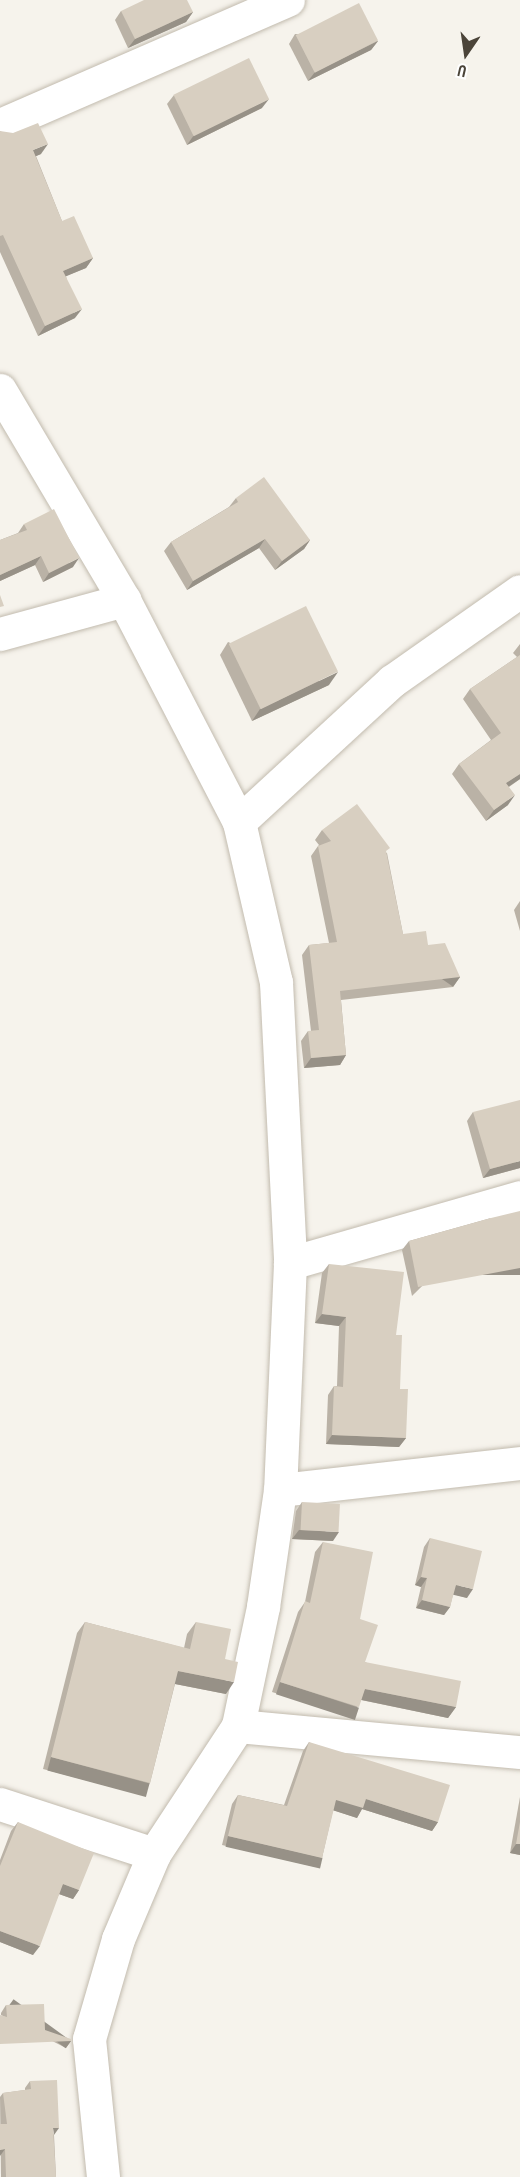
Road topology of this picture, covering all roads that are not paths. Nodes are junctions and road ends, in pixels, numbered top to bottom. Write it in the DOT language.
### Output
graph roads {
  1 [pos="288,0"];
  2 [pos="0,125"];
  3 [pos="0,390"];
  4 [pos="520,591"];
  5 [pos="124,600"];
  6 [pos="0,634"];
  7 [pos="239,822"];
  8 [pos="520,1197"];
  9 [pos="290,1263"];
  10 [pos="520,1463"];
  11 [pos="280,1490"];
  12 [pos="238,1726"];
  13 [pos="520,1752"];
  14 [pos="0,1804"];
  15 [pos="154,1854"];
  16 [pos="103,2177"];
  1 -- 2 [label="street"];
  3 -- 5 [label="street"];
  4 -- 7 [label="street"];
  5 -- 6 [label="street"];
  5 -- 7 [label="street"];
  7 -- 9 [label="street"];
  8 -- 9 [label="street"];
  9 -- 11 [label="street"];
  10 -- 11 [label="street"];
  11 -- 12 [label="street"];
  12 -- 13 [label="street"];
  12 -- 15 [label="street"];
  14 -- 15 [label="street"];
  15 -- 16 [label="street"];
}
